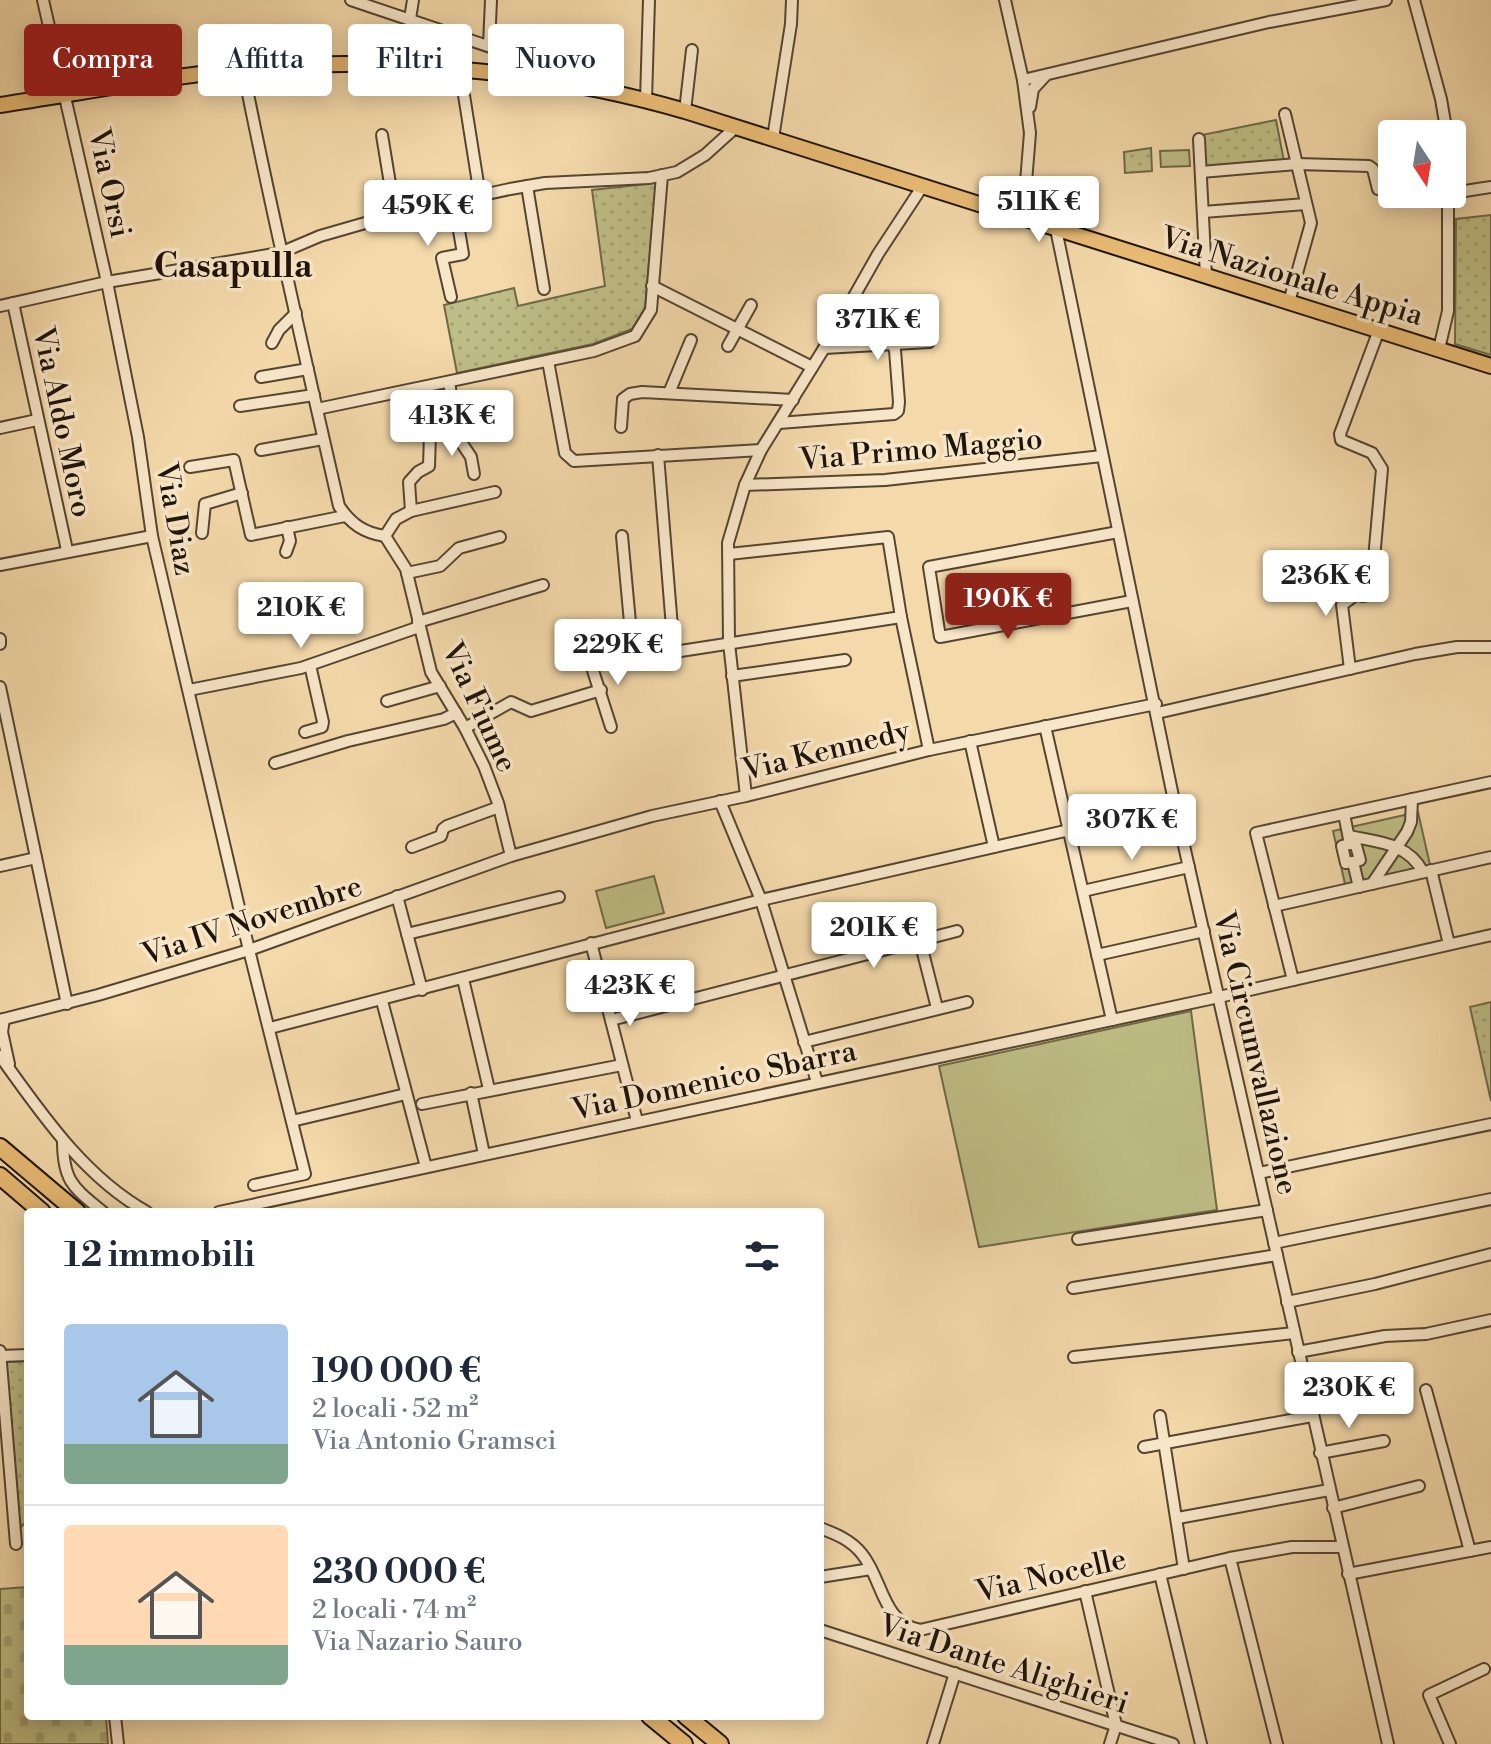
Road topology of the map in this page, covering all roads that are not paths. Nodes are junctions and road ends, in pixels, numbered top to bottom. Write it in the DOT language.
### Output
graph roads {
  1 [pos="43,0"];
  2 [pos="351,0"];
  3 [pos="413,0"];
  4 [pos="491,0"];
  5 [pos="649,0"];
  6 [pos="792,0"];
  7 [pos="1005,0"];
  8 [pos="1385,0"];
  9 [pos="1414,0"];
  10 [pos="410,19"];
  11 [pos="49,24"];
  12 [pos="490,24"];
  13 [pos="488,46"];
  14 [pos="692,50"];
  15 [pos="1018,59"];
  16 [pos="1049,74"];
  17 [pos="1023,80"];
  18 [pos="624,95"];
  19 [pos="58,96"];
  20 [pos="65,96"];
  21 [pos="248,96"];
  22 [pos="464,96"];
  23 [pos="646,100"];
  24 [pos="0,105"];
  25 [pos="685,111"];
  26 [pos="1285,114"];
  27 [pos="1445,120"];
  28 [pos="1029,121"];
  29 [pos="736,127"];
  30 [pos="382,135"];
  31 [pos="773,138"];
  32 [pos="1199,139"];
  33 [pos="1297,164"];
  34 [pos="1201,172"];
  35 [pos="662,175"];
  36 [pos="527,186"];
  37 [pos="922,187"];
  38 [pos="1491,187"];
  39 [pos="1378,189"];
  40 [pos="1466,191"];
  41 [pos="480,196"];
  42 [pos="454,201"];
  43 [pos="1306,204"];
  44 [pos="1450,208"];
  45 [pos="1203,212"];
  46 [pos="395,214"];
  47 [pos="1023,219"];
  48 [pos="1056,229"];
  49 [pos="276,233"];
  50 [pos="280,253"];
  51 [pos="255,257"];
  52 [pos="1206,276"];
  53 [pos="287,277"];
  54 [pos="107,282"];
  55 [pos="652,286"];
  56 [pos="544,289"];
  57 [pos="451,297"];
  58 [pos="1289,302"];
  59 [pos="13,303"];
  60 [pos="751,305"];
  61 [pos="0,306"];
  62 [pos="296,313"];
  63 [pos="737,330"];
  64 [pos="1379,330"];
  65 [pos="691,340"];
  66 [pos="929,342"];
  67 [pos="272,343"];
  68 [pos="892,344"];
  69 [pos="728,346"];
  70 [pos="824,348"];
  71 [pos="1439,349"];
  72 [pos="548,361"];
  73 [pos="1491,366"];
  74 [pos="812,367"];
  75 [pos="308,369"];
  76 [pos="261,377"];
  77 [pos="449,382"];
  78 [pos="669,393"];
  79 [pos="314,395"];
  80 [pos="793,400"];
  81 [pos="240,406"];
  82 [pos="317,409"];
  83 [pos="37,420"];
  84 [pos="779,423"];
  85 [pos="621,427"];
  86 [pos="0,428"];
  87 [pos="453,430"];
  88 [pos="323,439"];
  89 [pos="261,450"];
  90 [pos="761,450"];
  91 [pos="658,455"];
  92 [pos="1102,456"];
  93 [pos="190,467"];
  94 [pos="474,474"];
  95 [pos="745,485"];
  96 [pos="495,492"];
  97 [pos="242,493"];
  98 [pos="411,511"];
  99 [pos="345,516"];
  100 [pos="287,527"];
  101 [pos="1118,532"];
  102 [pos="202,533"];
  103 [pos="152,536"];
  104 [pos="385,536"];
  105 [pos="622,536"];
  106 [pos="500,537"];
  107 [pos="67,550"];
  108 [pos="286,552"];
  109 [pos="729,554"];
  110 [pos="0,565"];
  111 [pos="407,573"];
  112 [pos="543,585"];
  113 [pos="1132,601"];
  114 [pos="901,617"];
  115 [pos="418,625"];
  116 [pos="579,628"];
  117 [pos="729,643"];
  118 [pos="1491,647"];
  119 [pos="674,652"];
  120 [pos="633,655"];
  121 [pos="589,658"];
  122 [pos="845,660"];
  123 [pos="310,665"];
  124 [pos="1350,669"];
  125 [pos="732,676"];
  126 [pos="440,686"];
  127 [pos="0,687"];
  128 [pos="189,690"];
  129 [pos="601,690"];
  130 [pos="387,701"];
  131 [pos="1156,709"];
  132 [pos="456,713"];
  133 [pos="1045,726"];
  134 [pos="611,727"];
  135 [pos="465,728"];
  136 [pos="305,732"];
  137 [pos="970,741"];
  138 [pos="929,750"];
  139 [pos="275,763"];
  140 [pos="1491,782"];
  141 [pos="746,796"];
  142 [pos="1412,799"];
  143 [pos="720,801"];
  144 [pos="1175,806"];
  145 [pos="499,807"];
  146 [pos="1344,814"];
  147 [pos="1069,829"];
  148 [pos="1349,840"];
  149 [pos="1395,846"];
  150 [pos="412,847"];
  151 [pos="994,847"];
  152 [pos="511,856"];
  153 [pos="1491,857"];
  154 [pos="36,858"];
  155 [pos="0,866"];
  156 [pos="1189,867"];
  157 [pos="1427,871"];
  158 [pos="1372,884"];
  159 [pos="1359,887"];
  160 [pos="1083,891"];
  161 [pos="397,896"];
  162 [pos="559,897"];
  163 [pos="761,900"];
  164 [pos="1274,906"];
  165 [pos="957,931"];
  166 [pos="1204,931"];
  167 [pos="407,934"];
  168 [pos="1491,935"];
  169 [pos="920,941"];
  170 [pos="591,943"];
  171 [pos="1449,944"];
  172 [pos="249,950"];
  173 [pos="1097,955"];
  174 [pos="783,975"];
  175 [pos="463,979"];
  176 [pos="1293,980"];
  177 [pos="422,990"];
  178 [pos="1219,997"];
  179 [pos="382,1001"];
  180 [pos="967,1002"];
  181 [pos="67,1004"];
  182 [pos="937,1008"];
  183 [pos="2,1020"];
  184 [pos="611,1020"];
  185 [pos="1112,1020"];
  186 [pos="270,1028"];
  187 [pos="804,1042"];
  188 [pos="0,1056"];
  189 [pos="622,1065"];
  190 [pos="11,1071"];
  191 [pos="817,1082"];
  192 [pos="489,1089"];
  193 [pos="471,1093"];
  194 [pos="406,1094"];
  195 [pos="422,1104"];
  196 [pos="292,1121"];
  197 [pos="637,1121"];
  198 [pos="1491,1124"];
  199 [pos="63,1141"];
  200 [pos="0,1147"];
  201 [pos="484,1154"];
  202 [pos="426,1167"];
  203 [pos="1259,1173"];
  204 [pos="0,1176"];
  205 [pos="254,1185"];
  206 [pos="1491,1199"];
  207 [pos="37,1208"];
  208 [pos="72,1208"];
  209 [pos="98,1208"];
  210 [pos="142,1208"];
  211 [pos="237,1208"];
  212 [pos="1267,1210"];
  213 [pos="1078,1239"];
  214 [pos="1274,1243"];
  215 [pos="1491,1254"];
  216 [pos="1277,1255"];
  217 [pos="1073,1288"];
  218 [pos="1287,1302"];
  219 [pos="1491,1320"];
  220 [pos="1294,1333"];
  221 [pos="1298,1352"];
  222 [pos="0,1354"];
  223 [pos="24,1355"];
  224 [pos="1074,1357"];
  225 [pos="1426,1390"];
  226 [pos="1160,1416"];
  227 [pos="1312,1416"];
  228 [pos="1384,1441"];
  229 [pos="1165,1443"];
  230 [pos="1144,1447"];
  231 [pos="1320,1453"];
  232 [pos="1419,1486"];
  233 [pos="1329,1490"];
  234 [pos="1333,1508"];
  235 [pos="1178,1518"];
  236 [pos="824,1530"];
  237 [pos="16,1544"];
  238 [pos="1342,1547"];
  239 [pos="1491,1547"];
  240 [pos="1470,1551"];
  241 [pos="1230,1558"];
  242 [pos="871,1569"];
  243 [pos="1184,1569"];
  244 [pos="1160,1574"];
  245 [pos="1348,1574"];
  246 [pos="824,1576"];
  247 [pos="1085,1591"];
  248 [pos="824,1631"];
  249 [pos="1484,1669"];
  250 [pos="955,1673"];
  251 [pos="115,1720"];
  252 [pos="655,1720"];
  253 [pos="691,1720"];
  254 [pos="1116,1725"];
  255 [pos="118,1744"];
  256 [pos="684,1744"];
  257 [pos="720,1744"];
  258 [pos="933,1744"];
  259 [pos="1110,1744"];
  260 [pos="1173,1744"];
  261 [pos="1201,1744"];
  262 [pos="1277,1744"];
  263 [pos="1388,1744"];
  264 [pos="1450,1744"];
  1 -- 11 [label="street, Via Orsi"];
  2 -- 10 [label="street"];
  3 -- 10 [label="street"];
  4 -- 12 [label="street"];
  5 -- 23 [label="street"];
  6 -- 31 [label="street"];
  7 -- 15 [label="street"];
  8 -- 16 [label="street"];
  9 -- 27 [label="street"];
  10 -- 13 [label="street"];
  14 -- 25 [label="street"];
  15 -- 16 [label="street"];
  15 -- 17 [label="street"];
  16 -- 17 [label="street"];
  16 -- 28 [label="street"];
  17 -- 28 [label="street"];
  18 -- 23 [label="main road, Via Nazionale Appia"];
  19 -- 24 [label="main road, Via Nazionale Appia"];
  20 -- 54 [label="street, Via Orsi"];
  21 -- 49 [label="street"];
  22 -- 41 [label="street"];
  23 -- 25 [label="main road, Via Nazionale Appia"];
  25 -- 29 [label="main road, Via Nazionale Appia"];
  26 -- 33 [label="street"];
  28 -- 47 [label="street"];
  29 -- 31 [label="main road, Via Nazionale Appia"];
  29 -- 35 [label="street"];
  30 -- 46 [label="street"];
  31 -- 37 [label="main road, Via Nazionale Appia"];
  32 -- 34 [label="street"];
  33 -- 34 [label="street"];
  33 -- 39 [label="street"];
  33 -- 43 [label="street"];
  34 -- 45 [label="street"];
  35 -- 36 [label="street"];
  35 -- 55 [label="street"];
  36 -- 41 [label="street"];
  36 -- 56 [label="street"];
  37 -- 47 [label="main road, Via Nazionale Appia"];
  37 -- 70 [label="street"];
  38 -- 40 [label="street"];
  41 -- 42 [label="street"];
  42 -- 46 [label="street"];
  42 -- 57 [label="street"];
  43 -- 45 [label="street"];
  43 -- 58 [label="street"];
  44 -- 71 [label="street"];
  45 -- 52 [label="street"];
  46 -- 50 [label="street"];
  47 -- 48 [label="main road, Via Nazionale Appia"];
  48 -- 52 [label="main road, Via Nazionale Appia"];
  48 -- 92 [label="street, Via Circumvallazione"];
  49 -- 50 [label="street"];
  49 -- 51 [label="street"];
  50 -- 51 [label="street"];
  50 -- 53 [label="street"];
  51 -- 53 [label="street"];
  51 -- 54 [label="street"];
  52 -- 58 [label="main road, Via Nazionale Appia"];
  53 -- 62 [label="street"];
  54 -- 59 [label="street"];
  54 -- 103 [label="street, Via Diaz"];
  55 -- 63 [label="street"];
  55 -- 72 [label="street"];
  58 -- 64 [label="main road, Via Nazionale Appia"];
  59 -- 61 [label="street"];
  59 -- 83 [label="street, Via Aldo Moro"];
  60 -- 63 [label="street"];
  62 -- 67 [label="street"];
  62 -- 75 [label="street"];
  63 -- 69 [label="street"];
  63 -- 74 [label="street"];
  64 -- 71 [label="main road, Via Nazionale Appia"];
  64 -- 124 [label="street"];
  65 -- 78 [label="street"];
  66 -- 68 [label="street"];
  68 -- 70 [label="street"];
  68 -- 84 [label="street"];
  70 -- 74 [label="street"];
  71 -- 73 [label="main road, Via Nazionale Appia"];
  72 -- 77 [label="street"];
  72 -- 91 [label="street"];
  74 -- 80 [label="street"];
  75 -- 76 [label="street"];
  75 -- 79 [label="street"];
  77 -- 82 [label="street"];
  77 -- 87 [label="street"];
  78 -- 80 [label="street"];
  78 -- 85 [label="street"];
  79 -- 81 [label="street"];
  79 -- 82 [label="street"];
  80 -- 84 [label="street"];
  82 -- 88 [label="street"];
  83 -- 86 [label="street"];
  83 -- 107 [label="street, Via Aldo Moro"];
  84 -- 90 [label="street"];
  87 -- 94 [label="street"];
  87 -- 98 [label="street"];
  88 -- 89 [label="street"];
  88 -- 99 [label="street"];
  90 -- 91 [label="street"];
  90 -- 95 [label="street"];
  91 -- 119 [label="street"];
  92 -- 95 [label="street, Via Primo Maggio"];
  92 -- 101 [label="street, Via Circumvallazione"];
  93 -- 97 [label="street"];
  95 -- 109 [label="street"];
  96 -- 98 [label="street"];
  97 -- 100 [label="street"];
  97 -- 102 [label="street"];
  98 -- 104 [label="street"];
  99 -- 100 [label="street"];
  99 -- 104 [label="street"];
  100 -- 108 [label="street"];
  101 -- 113 [label="street, Via Circumvallazione"];
  101 -- 113 [label="street"];
  103 -- 107 [label="street"];
  103 -- 128 [label="street, Via Diaz"];
  104 -- 111 [label="street, Via Fiume"];
  105 -- 120 [label="street"];
  106 -- 111 [label="street"];
  107 -- 110 [label="street"];
  109 -- 114 [label="street"];
  109 -- 117 [label="street"];
  111 -- 115 [label="street, Via Fiume"];
  112 -- 115 [label="street"];
  113 -- 131 [label="street, Via Circumvallazione"];
  114 -- 117 [label="street"];
  114 -- 138 [label="street"];
  115 -- 123 [label="street"];
  115 -- 126 [label="street, Via Fiume"];
  116 -- 121 [label="street"];
  117 -- 119 [label="street"];
  117 -- 125 [label="street"];
  118 -- 124 [label="street, Via Kennedy"];
  119 -- 120 [label="street"];
  120 -- 121 [label="street"];
  121 -- 129 [label="street"];
  122 -- 125 [label="street"];
  123 -- 128 [label="street"];
  123 -- 136 [label="street"];
  124 -- 131 [label="street, Via Kennedy"];
  125 -- 141 [label="street"];
  126 -- 130 [label="street"];
  126 -- 132 [label="street, Via Fiume"];
  127 -- 154 [label="street"];
  128 -- 172 [label="street, Via Diaz"];
  129 -- 134 [label="street"];
  129 -- 135 [label="street"];
  131 -- 133 [label="street, Via Kennedy"];
  131 -- 144 [label="street, Via Circumvallazione"];
  132 -- 135 [label="street, Via Fiume"];
  132 -- 139 [label="street"];
  133 -- 137 [label="street, Via Kennedy"];
  133 -- 147 [label="street"];
  135 -- 145 [label="street, Via Fiume"];
  137 -- 138 [label="street, Via Kennedy"];
  137 -- 151 [label="street"];
  138 -- 141 [label="street, Via Kennedy"];
  140 -- 142 [label="street"];
  141 -- 143 [label="street, Via Kennedy"];
  142 -- 146 [label="street"];
  142 -- 149 [label="street"];
  143 -- 152 [label="street, Via Kennedy"];
  143 -- 163 [label="street"];
  144 -- 147 [label="street"];
  144 -- 156 [label="street, Via Circumvallazione"];
  145 -- 150 [label="street"];
  145 -- 152 [label="street, Via Fiume"];
  146 -- 148 [label="street"];
  146 -- 164 [label="street"];
  147 -- 151 [label="street"];
  147 -- 160 [label="street"];
  148 -- 149 [label="street"];
  148 -- 159 [label="street"];
  149 -- 157 [label="street"];
  149 -- 158 [label="street"];
  151 -- 163 [label="street"];
  152 -- 161 [label="street, Via IV Novembre"];
  153 -- 157 [label="street"];
  154 -- 155 [label="street"];
  154 -- 181 [label="street"];
  156 -- 160 [label="street"];
  156 -- 166 [label="street, Via Circumvallazione"];
  157 -- 158 [label="street"];
  157 -- 171 [label="street"];
  158 -- 159 [label="street"];
  159 -- 164 [label="street"];
  160 -- 173 [label="street"];
  161 -- 167 [label="street"];
  161 -- 172 [label="street, Via IV Novembre"];
  162 -- 167 [label="street"];
  163 -- 170 [label="street"];
  163 -- 174 [label="street"];
  164 -- 176 [label="street"];
  165 -- 169 [label="street"];
  166 -- 173 [label="street"];
  166 -- 178 [label="street, Via Circumvallazione"];
  167 -- 177 [label="street"];
  168 -- 171 [label="street, Via Domenico Sbarra"];
  169 -- 174 [label="street"];
  169 -- 182 [label="street"];
  170 -- 175 [label="street"];
  170 -- 184 [label="street"];
  171 -- 176 [label="street, Via Domenico Sbarra"];
  172 -- 181 [label="street, Via IV Novembre"];
  172 -- 186 [label="street, Via Diaz"];
  173 -- 185 [label="street"];
  174 -- 184 [label="street"];
  174 -- 187 [label="street"];
  175 -- 177 [label="street"];
  175 -- 192 [label="street"];
  176 -- 178 [label="street, Via Domenico Sbarra"];
  177 -- 179 [label="street"];
  178 -- 185 [label="street, Via Domenico Sbarra"];
  178 -- 203 [label="street, Via Circumvallazione"];
  179 -- 186 [label="street"];
  179 -- 194 [label="street"];
  180 -- 182 [label="street"];
  181 -- 183 [label="street, Via IV Novembre"];
  182 -- 187 [label="street"];
  183 -- 190 [label="street, Via IV Novembre"];
  184 -- 189 [label="street"];
  185 -- 191 [label="street, Via Domenico Sbarra"];
  186 -- 196 [label="street, Via Diaz"];
  187 -- 191 [label="street"];
  188 -- 190 [label="street"];
  189 -- 192 [label="street"];
  189 -- 197 [label="street"];
  190 -- 199 [label="street"];
  191 -- 197 [label="street, Via Domenico Sbarra"];
  192 -- 193 [label="street"];
  193 -- 195 [label="street"];
  193 -- 201 [label="street"];
  194 -- 196 [label="street"];
  194 -- 202 [label="street"];
  196 -- 205 [label="street, Via Diaz"];
  197 -- 201 [label="street, Via Domenico Sbarra"];
  198 -- 203 [label="street"];
  199 -- 209 [label="street"];
  199 -- 210 [label="street"];
  200 -- 208 [label="highway"];
  201 -- 202 [label="street, Via Domenico Sbarra"];
  202 -- 211 [label="street, Via Domenico Sbarra"];
  203 -- 212 [label="street, Via Circumvallazione"];
  204 -- 207 [label="highway"];
  206 -- 214 [label="street"];
  212 -- 213 [label="street"];
  212 -- 214 [label="street, Via Circumvallazione"];
  214 -- 216 [label="street, Via Circumvallazione"];
  215 -- 218 [label="street"];
  216 -- 217 [label="street"];
  216 -- 218 [label="street, Via Circumvallazione"];
  218 -- 220 [label="street, Via Circumvallazione"];
  219 -- 221 [label="street"];
  220 -- 221 [label="street, Via Circumvallazione"];
  220 -- 224 [label="street"];
  221 -- 227 [label="street, Via Circumvallazione"];
  222 -- 223 [label="street"];
  222 -- 237 [label="street"];
  225 -- 240 [label="street"];
  226 -- 229 [label="street"];
  227 -- 229 [label="street"];
  227 -- 231 [label="street, Via Circumvallazione"];
  228 -- 231 [label="street"];
  229 -- 230 [label="street"];
  229 -- 235 [label="street"];
  231 -- 233 [label="street, Via Circumvallazione"];
  232 -- 234 [label="street"];
  233 -- 234 [label="street, Via Circumvallazione"];
  233 -- 235 [label="street"];
  234 -- 238 [label="street, Via Circumvallazione"];
  235 -- 243 [label="street"];
  236 -- 242 [label="street, Via Nocelle"];
  238 -- 241 [label="street, Via Nocelle"];
  238 -- 245 [label="street, Via Circumvallazione"];
  239 -- 240 [label="street"];
  240 -- 245 [label="street"];
  241 -- 243 [label="street, Via Nocelle"];
  241 -- 262 [label="street"];
  242 -- 246 [label="street"];
  242 -- 247 [label="street, Via Nocelle"];
  243 -- 244 [label="street, Via Nocelle"];
  244 -- 247 [label="street, Via Nocelle"];
  244 -- 261 [label="street"];
  245 -- 263 [label="street, Via Circumvallazione"];
  247 -- 254 [label="street"];
  248 -- 250 [label="street, Via Dante Alighieri"];
  249 -- 264 [label="street"];
  250 -- 254 [label="street, Via Dante Alighieri"];
  250 -- 258 [label="street"];
  251 -- 255 [label="street"];
  252 -- 256 [label="highway"];
  253 -- 257 [label="highway"];
  254 -- 259 [label="street"];
  254 -- 260 [label="street, Via Dante Alighieri"];
}
